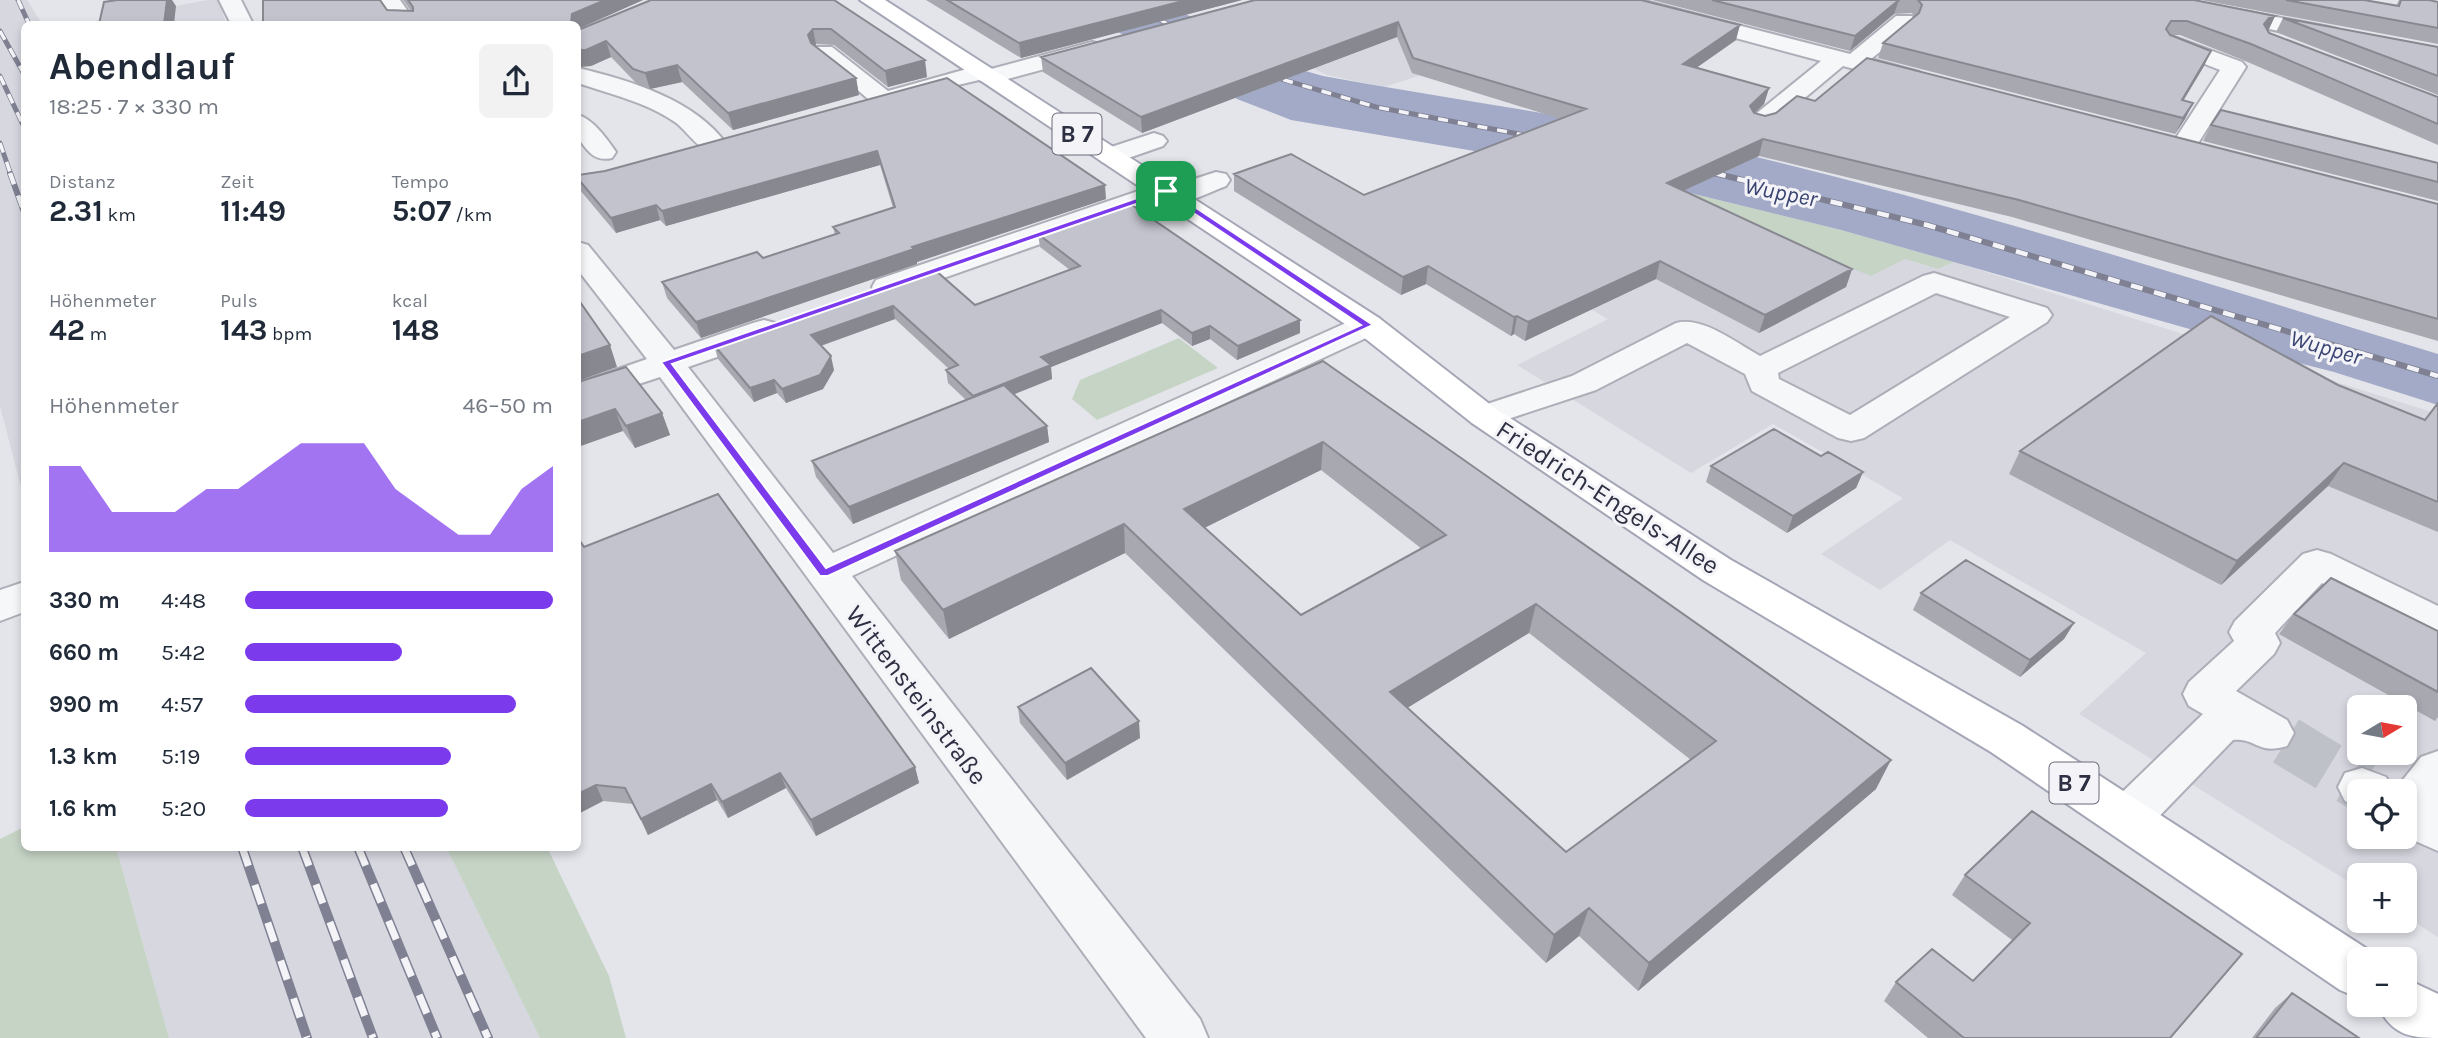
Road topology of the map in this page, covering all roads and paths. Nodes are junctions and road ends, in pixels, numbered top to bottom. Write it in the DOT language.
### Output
graph roads {
  1 [pos="230,0"];
  2 [pos="388,0"];
  3 [pos="871,0"];
  4 [pos="1616,0"];
  5 [pos="2153,0"];
  6 [pos="2190,7"];
  7 [pos="240,21"];
  8 [pos="404,21"];
  9 [pos="1904,21"];
  10 [pos="2347,37"];
  11 [pos="1117,43"];
  12 [pos="2172,43"];
  13 [pos="824,52"];
  14 [pos="2302,52"];
  15 [pos="1846,60"];
  16 [pos="985,74"];
  17 [pos="581,76"];
  18 [pos="1933,83"];
  19 [pos="883,99"];
  20 [pos="857,106"];
  21 [pos="1761,122"];
  22 [pos="581,128"];
  23 [pos="740,138"];
  24 [pos="2157,140"];
  25 [pos="1154,141"];
  26 [pos="714,145"];
  27 [pos="2183,147"];
  28 [pos="688,152"];
  29 [pos="2210,154"];
  30 [pos="1111,156"];
  31 [pos="605,167"];
  32 [pos="1216,180"];
  33 [pos="1169,194"];
  34 [pos="581,255"];
  35 [pos="863,295"];
  36 [pos="784,323"];
  37 [pos="1368,325"];
  38 [pos="666,362"];
  39 [pos="1760,369"];
  40 [pos="581,393"];
  41 [pos="1484,416"];
  42 [pos="824,573"];
  43 [pos="21,597"];
  44 [pos="0,606"];
  45 [pos="2438,624"];
  46 [pos="2438,771"];
  47 [pos="2417,797"];
  48 [pos="2127,818"];
  49 [pos="2417,819"];
  50 [pos="2438,831"];
  51 [pos="2347,965"];
  52 [pos="2417,1011"];
  53 [pos="2438,1025"];
  54 [pos="1180,1038"];
  1 -- 7 [label="street"];
  2 -- 8 [label="street"];
  3 -- 16 [label="main road, Friedrich-Engels-Allee / B 7"];
  4 -- 15 [label="street"];
  5 -- 6 [label="street"];
  6 -- 10 [label="street"];
  6 -- 14 [label="street"];
  9 -- 15 [label="street"];
  11 -- 16 [label="street"];
  12 -- 27 [label="street"];
  13 -- 19 [label="street"];
  15 -- 18 [label="street"];
  15 -- 21 [label="street"];
  16 -- 19 [label="street"];
  16 -- 30 [label="main road, Friedrich-Engels-Allee / B 7"];
  17 -- 26 [label="street"];
  19 -- 20 [label="street"];
  22 -- 31 [label="street"];
  23 -- 26 [label="street"];
  24 -- 27 [label="street"];
  25 -- 30 [label="street"];
  26 -- 28 [label="street"];
  27 -- 29 [label="street"];
  30 -- 33 [label="main road, Friedrich-Engels-Allee / B 7"];
  32 -- 33 [label="street"];
  33 -- 35 [label="street"];
  33 -- 37 [label="main road, Friedrich-Engels-Allee / B 7"];
  34 -- 38 [label="street, Wittensteinstraße"];
  36 -- 38 [label="street"];
  37 -- 41 [label="main road, Friedrich-Engels-Allee / B 7"];
  37 -- 42 [label="street"];
  38 -- 40 [label="street"];
  38 -- 42 [label="street, Wittensteinstraße"];
  39 -- 39 [label="street"];
  39 -- 41 [label="street"];
  41 -- 48 [label="main road, Friedrich-Engels-Allee / B 7"];
  42 -- 54 [label="street, Wittensteinstraße"];
  43 -- 44 [label="street"];
  45 -- 48 [label="street"];
  46 -- 47 [label="street"];
  48 -- 51 [label="main road, Friedrich-Engels-Allee / B 7"];
  49 -- 50 [label="street"];
  52 -- 53 [label="main road"];
}
